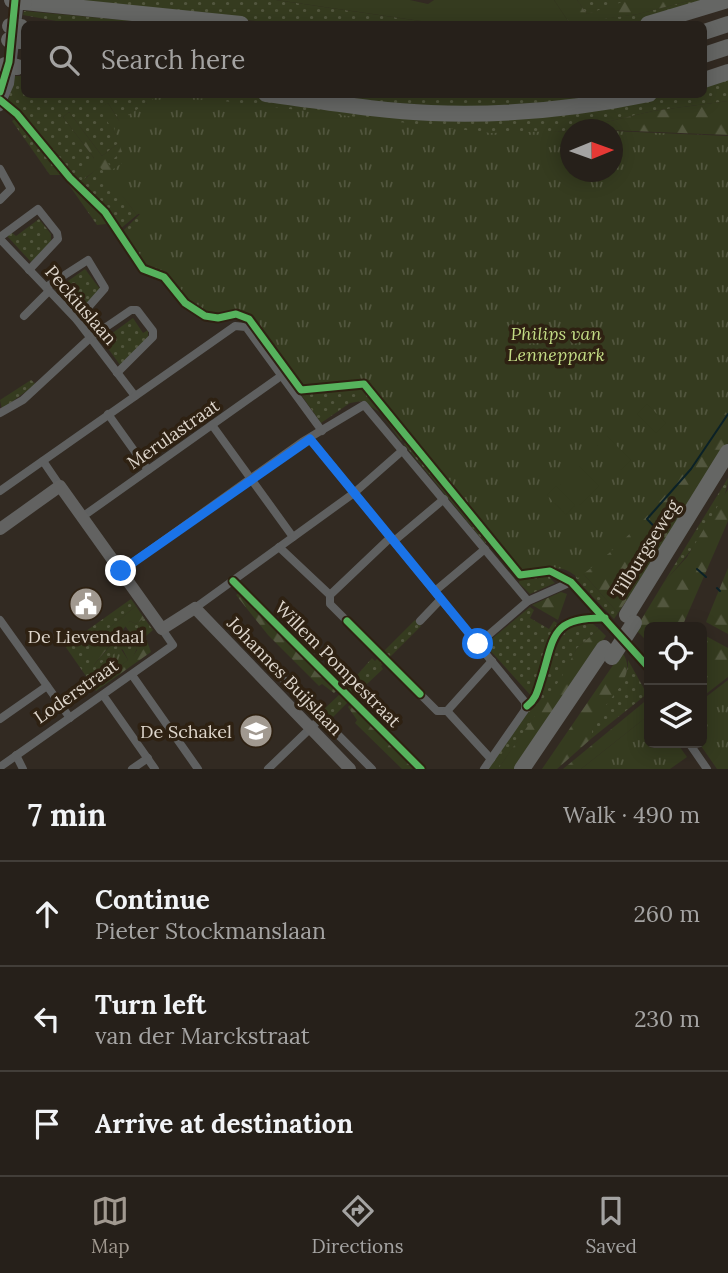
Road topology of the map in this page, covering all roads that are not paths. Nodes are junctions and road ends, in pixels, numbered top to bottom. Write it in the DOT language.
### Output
graph roads {
  1 [pos="728,0"];
  2 [pos="16,1"];
  3 [pos="212,21"];
  4 [pos="658,21"];
  5 [pos="728,23"];
  6 [pos="707,31"];
  7 [pos="728,47"];
  8 [pos="707,54"];
  9 [pos="728,72"];
  10 [pos="707,79"];
  11 [pos="299,98"];
  12 [pos="628,98"];
  13 [pos="0,107"];
  14 [pos="0,169"];
  15 [pos="0,201"];
  16 [pos="0,238"];
  17 [pos="4,249"];
  18 [pos="29,270"];
  19 [pos="48,289"];
  20 [pos="23,316"];
  21 [pos="77,320"];
  22 [pos="90,338"];
  23 [pos="117,373"];
  24 [pos="281,376"];
  25 [pos="135,396"];
  26 [pos="0,413"];
  27 [pos="108,414"];
  28 [pos="212,425"];
  29 [pos="322,431"];
  30 [pos="310,439"];
  31 [pos="403,450"];
  32 [pos="728,452"];
  33 [pos="43,461"];
  34 [pos="148,470"];
  35 [pos="728,471"];
  36 [pos="253,480"];
  37 [pos="60,486"];
  38 [pos="0,491"];
  39 [pos="355,493"];
  40 [pos="444,499"];
  41 [pos="82,517"];
  42 [pos="0,529"];
  43 [pos="293,537"];
  44 [pos="392,539"];
  45 [pos="279,547"];
  46 [pos="485,549"];
  47 [pos="121,571"];
  48 [pos="435,591"];
  49 [pos="330,595"];
  50 [pos="441,599"];
  51 [pos="528,601"];
  52 [pos="195,608"];
  53 [pos="630,619"];
  54 [pos="347,621"];
  55 [pos="420,621"];
  56 [pos="2,626"];
  57 [pos="162,629"];
  58 [pos="478,644"];
  59 [pos="253,649"];
  60 [pos="608,652"];
  61 [pos="492,662"];
  62 [pos="644,662"];
  63 [pos="132,675"];
  64 [pos="47,686"];
  65 [pos="420,694"];
  66 [pos="103,695"];
  67 [pos="447,711"];
  68 [pos="69,718"];
  69 [pos="321,718"];
  70 [pos="0,719"];
  71 [pos="309,727"];
  72 [pos="693,748"];
  73 [pos="16,755"];
  74 [pos="148,758"];
  75 [pos="491,759"];
  76 [pos="278,765"];
  77 [pos="0,767"];
  78 [pos="23,769"];
  79 [pos="132,769"];
  80 [pos="155,769"];
  81 [pos="198,769"];
  82 [pos="268,769"];
  83 [pos="350,769"];
  84 [pos="372,769"];
  85 [pos="484,769"];
  86 [pos="522,769"];
  87 [pos="534,769"];
  88 [pos="708,769"];
  1 -- 4 [label="highway"];
  2 -- 3 [label="highway"];
  2 -- 13 [label="street"];
  5 -- 6 [label="highway"];
  7 -- 8 [label="highway"];
  9 -- 10 [label="highway"];
  11 -- 12 [label="highway"];
  14 -- 15 [label="street"];
  16 -- 17 [label="street, Peckiuslaan"];
  16 -- 18 [label="street"];
  17 -- 18 [label="street, Peckiuslaan"];
  18 -- 19 [label="street, Peckiuslaan"];
  19 -- 20 [label="street"];
  19 -- 21 [label="street, Peckiuslaan"];
  19 -- 21 [label="street"];
  21 -- 22 [label="street, Peckiuslaan"];
  22 -- 23 [label="street, Peckiuslaan"];
  22 -- 23 [label="street"];
  22 -- 26 [label="street"];
  23 -- 25 [label="street, Peckiuslaan"];
  24 -- 25 [label="street"];
  24 -- 28 [label="street, Merulastraat"];
  24 -- 29 [label="street"];
  25 -- 27 [label="street"];
  27 -- 33 [label="street"];
  27 -- 34 [label="street"];
  28 -- 34 [label="street, Merulastraat"];
  28 -- 36 [label="street"];
  29 -- 30 [label="street"];
  29 -- 31 [label="street"];
  30 -- 36 [label="street"];
  30 -- 39 [label="street"];
  31 -- 39 [label="street"];
  31 -- 40 [label="street"];
  32 -- 53 [label="highway, Tilburgseweg"];
  33 -- 37 [label="street"];
  33 -- 38 [label="street"];
  34 -- 41 [label="street, Merulastraat"];
  35 -- 53 [label="highway, Tilburgseweg"];
  36 -- 43 [label="street"];
  36 -- 47 [label="street"];
  37 -- 41 [label="street"];
  37 -- 42 [label="street"];
  39 -- 43 [label="street"];
  39 -- 44 [label="street"];
  40 -- 44 [label="street"];
  40 -- 46 [label="street"];
  41 -- 47 [label="street"];
  43 -- 45 [label="street"];
  44 -- 48 [label="street"];
  44 -- 49 [label="street"];
  45 -- 49 [label="street"];
  45 -- 52 [label="street"];
  46 -- 48 [label="street"];
  46 -- 51 [label="street"];
  47 -- 57 [label="street"];
  48 -- 50 [label="street"];
  49 -- 54 [label="street"];
  50 -- 55 [label="street"];
  50 -- 58 [label="street"];
  51 -- 58 [label="street"];
  51 -- 62 [label="street"];
  52 -- 57 [label="street"];
  52 -- 71 [label="street, Johannes Buijslaan"];
  53 -- 60 [label="highway, Tilburgseweg"];
  56 -- 64 [label="street"];
  57 -- 63 [label="street, Loderstraat"];
  58 -- 61 [label="street"];
  59 -- 69 [label="street, Johannes Buijslaan"];
  60 -- 86 [label="highway, Tilburgseweg"];
  60 -- 87 [label="highway, Tilburgseweg"];
  61 -- 67 [label="street"];
  61 -- 75 [label="street"];
  63 -- 66 [label="street, Loderstraat"];
  63 -- 81 [label="street"];
  64 -- 68 [label="street"];
  64 -- 70 [label="street"];
  65 -- 67 [label="street"];
  66 -- 68 [label="street, Loderstraat"];
  66 -- 74 [label="street"];
  67 -- 75 [label="street"];
  68 -- 73 [label="street, Loderstraat"];
  69 -- 71 [label="street"];
  69 -- 84 [label="street, Johannes Buijslaan"];
  71 -- 76 [label="street"];
  71 -- 83 [label="street, Johannes Buijslaan"];
  72 -- 88 [label="street"];
  73 -- 77 [label="street, Loderstraat"];
  73 -- 78 [label="street"];
  74 -- 79 [label="street"];
  74 -- 80 [label="street"];
  75 -- 85 [label="street"];
  76 -- 82 [label="street"];
}
